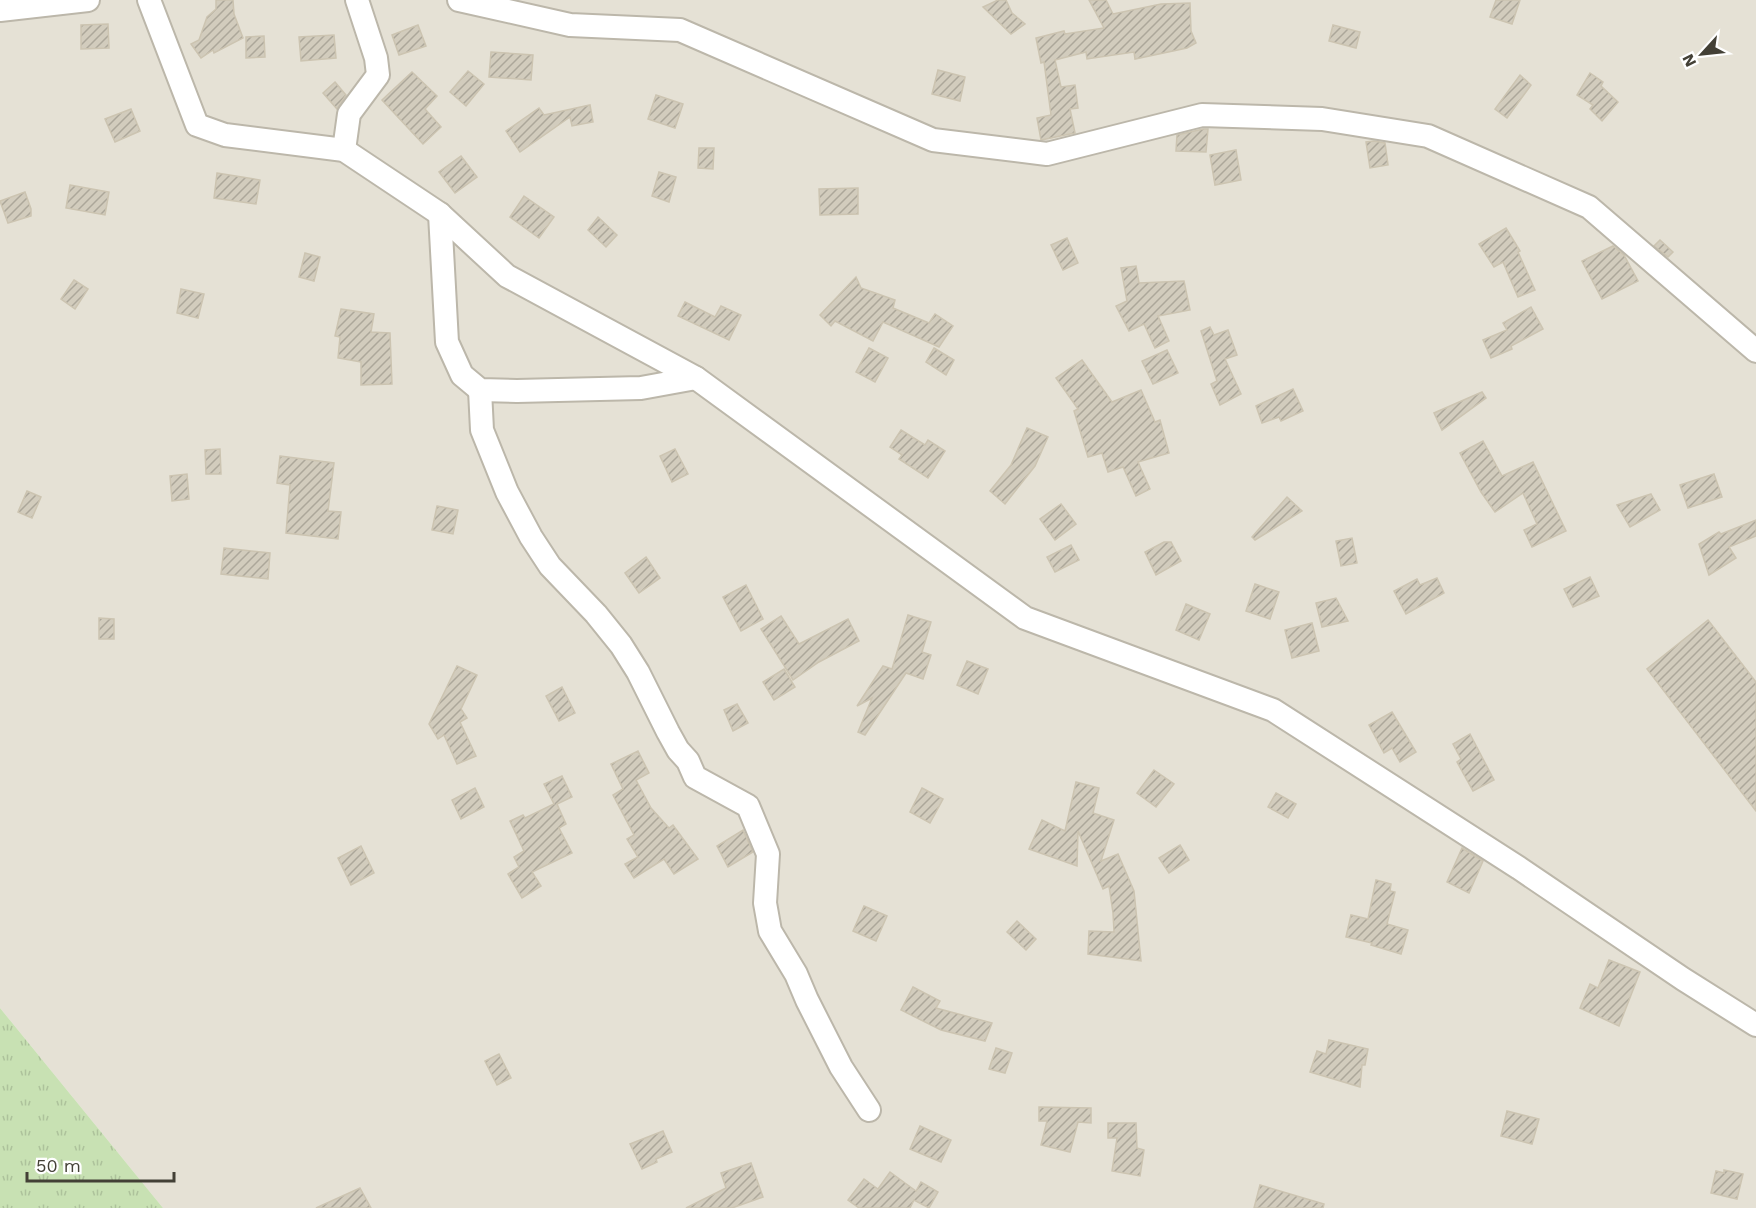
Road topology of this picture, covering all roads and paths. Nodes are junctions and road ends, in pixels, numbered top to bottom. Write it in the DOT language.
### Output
graph roads {
  1 [pos="88,0"];
  2 [pos="149,0"];
  3 [pos="357,0"];
  4 [pos="459,0"];
  5 [pos="25,3"];
  6 [pos="0,10"];
  7 [pos="344,150"];
  8 [pos="440,214"];
  9 [pos="1756,351"];
  10 [pos="696,378"];
  11 [pos="480,390"];
  12 [pos="1756,1025"];
  13 [pos="869,1110"];
  1 -- 5 [label="street"];
  2 -- 7 [label="street"];
  3 -- 7 [label="street"];
  4 -- 9 [label="street"];
  5 -- 6 [label="street"];
  7 -- 8 [label="street"];
  8 -- 10 [label="street"];
  8 -- 11 [label="street"];
  10 -- 11 [label="street"];
  10 -- 12 [label="street"];
  11 -- 13 [label="street"];
}
